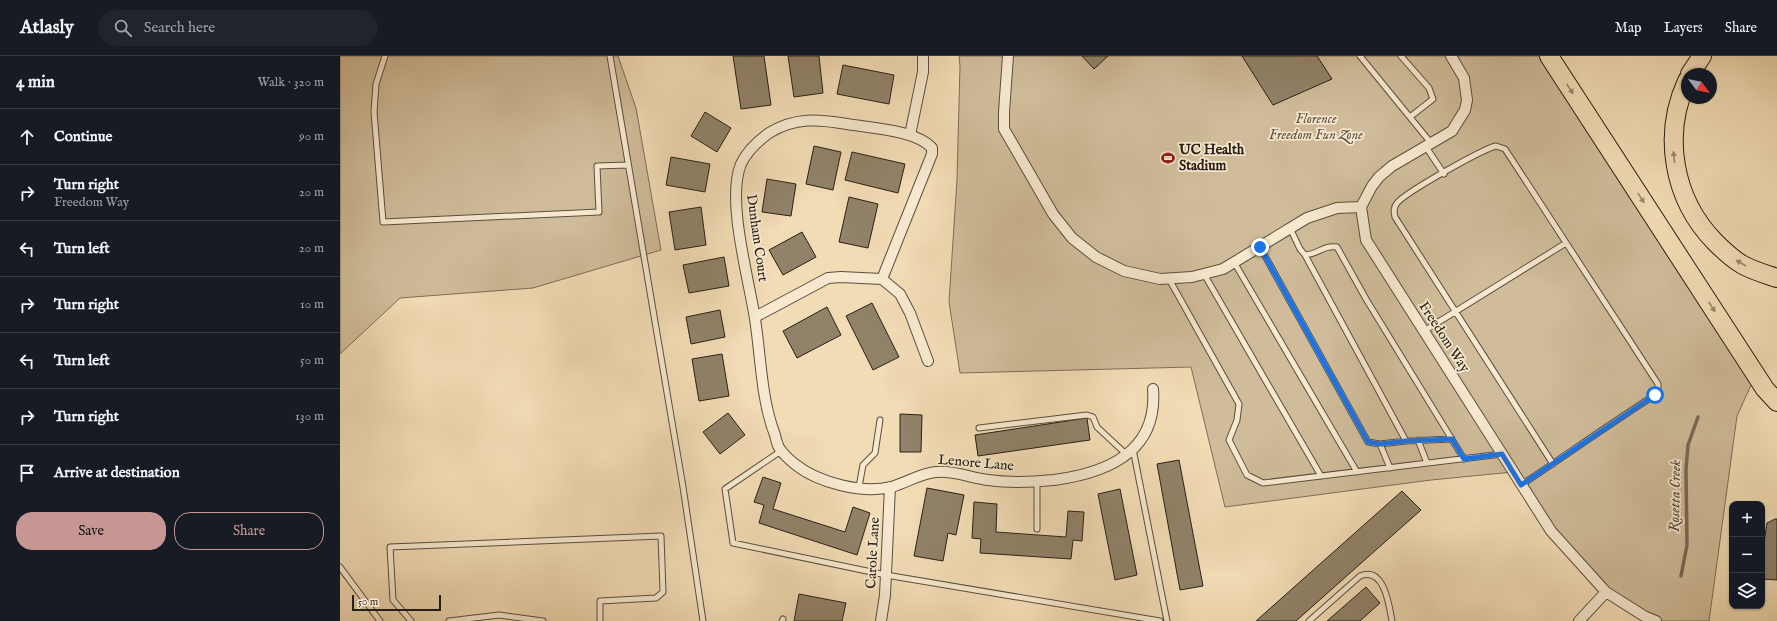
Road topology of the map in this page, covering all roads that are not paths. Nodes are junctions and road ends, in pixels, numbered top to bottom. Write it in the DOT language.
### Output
graph roads {
  1 [pos="385,56"];
  2 [pos="610,56"];
  3 [pos="923,56"];
  4 [pos="1008,56"];
  5 [pos="1360,56"];
  6 [pos="1401,56"];
  7 [pos="1451,56"];
  8 [pos="1549,56"];
  9 [pos="1702,56"];
  10 [pos="1694,68"];
  11 [pos="1681,94"];
  12 [pos="1410,117"];
  13 [pos="910,135"];
  14 [pos="1429,146"];
  15 [pos="628,165"];
  16 [pos="1444,174"];
  17 [pos="1361,207"];
  18 [pos="1290,228"];
  19 [pos="1566,243"];
  20 [pos="1260,247"];
  21 [pos="1305,255"];
  22 [pos="1234,262"];
  23 [pos="1204,274"];
  24 [pos="1169,278"];
  25 [pos="1777,278"];
  26 [pos="882,279"];
  27 [pos="1455,310"];
  28 [pos="755,317"];
  29 [pos="1424,331"];
  30 [pos="928,361"];
  31 [pos="1153,389"];
  32 [pos="1777,402"];
  33 [pos="880,420"];
  34 [pos="979,428"];
  35 [pos="1452,439"];
  36 [pos="1418,440"];
  37 [pos="1406,441"];
  38 [pos="1380,444"];
  39 [pos="781,450"];
  40 [pos="1130,452"];
  41 [pos="1502,454"];
  42 [pos="1464,459"];
  43 [pos="1427,463"];
  44 [pos="1553,464"];
  45 [pos="1390,468"];
  46 [pos="1357,472"];
  47 [pos="1322,476"];
  48 [pos="1037,482"];
  49 [pos="1521,485"];
  50 [pos="859,487"];
  51 [pos="890,487"];
  52 [pos="1037,529"];
  53 [pos="340,566"];
  54 [pos="886,575"];
  55 [pos="1606,592"];
  56 [pos="380,621"];
  57 [pos="411,621"];
  58 [pos="449,621"];
  59 [pos="543,621"];
  60 [pos="600,621"];
  61 [pos="703,621"];
  62 [pos="881,621"];
  63 [pos="1160,621"];
  64 [pos="1167,621"];
  65 [pos="1310,621"];
  66 [pos="1392,621"];
  67 [pos="1578,621"];
  68 [pos="1656,621"];
  1 -- 15 [label="lane"];
  2 -- 15 [label="lane"];
  3 -- 13 [label="street"];
  4 -- 24 [label="street"];
  5 -- 12 [label="lane"];
  6 -- 12 [label="lane"];
  7 -- 14 [label="street"];
  8 -- 32 [label="highway, one-way"];
  9 -- 10 [label="highway"];
  25 -- 11 [label="highway, one-way"];
  12 -- 14 [label="lane"];
  13 -- 26 [label="street, Dunham Court"];
  13 -- 28 [label="street, Dunham Court"];
  14 -- 16 [label="lane"];
  14 -- 17 [label="street"];
  15 -- 61 [label="lane"];
  16 -- 19 [label="lane"];
  16 -- 27 [label="lane"];
  17 -- 18 [label="street"];
  17 -- 29 [label="street, Freedom Way"];
  18 -- 20 [label="street"];
  18 -- 21 [label="lane"];
  19 -- 27 [label="lane"];
  19 -- 44 [label="lane"];
  20 -- 22 [label="street"];
  20 -- 38 [label="lane"];
  21 -- 35 [label="lane"];
  21 -- 37 [label="lane"];
  22 -- 23 [label="street"];
  22 -- 46 [label="lane"];
  23 -- 24 [label="street"];
  23 -- 47 [label="lane"];
  24 -- 47 [label="lane"];
  26 -- 28 [label="street"];
  26 -- 30 [label="street"];
  27 -- 29 [label="lane"];
  27 -- 44 [label="lane"];
  28 -- 39 [label="street, Dunham Court"];
  29 -- 41 [label="street, Freedom Way"];
  31 -- 40 [label="street, Lenore Lane"];
  33 -- 50 [label="lane"];
  34 -- 40 [label="lane"];
  35 -- 36 [label="lane"];
  35 -- 42 [label="lane"];
  36 -- 37 [label="lane"];
  36 -- 43 [label="lane"];
  37 -- 38 [label="lane"];
  38 -- 45 [label="lane"];
  39 -- 50 [label="street, Dunham Court"];
  39 -- 54 [label="lane"];
  40 -- 48 [label="street, Lenore Lane"];
  40 -- 64 [label="lane"];
  41 -- 42 [label="lane"];
  41 -- 49 [label="street, Freedom Way"];
  42 -- 43 [label="lane"];
  43 -- 45 [label="lane"];
  44 -- 49 [label="lane"];
  45 -- 46 [label="lane"];
  46 -- 47 [label="lane"];
  48 -- 51 [label="street, Lenore Lane"];
  48 -- 52 [label="lane"];
  49 -- 55 [label="street, Freedom Way"];
  50 -- 51 [label="street, Dunham Court"];
  51 -- 54 [label="street, Carole Lane"];
  53 -- 56 [label="lane"];
  54 -- 62 [label="street, Carole Lane"];
  54 -- 63 [label="lane"];
  55 -- 67 [label="street"];
  55 -- 68 [label="street, Freedom Way"];
  57 -- 60 [label="lane"];
  58 -- 59 [label="lane"];
  65 -- 66 [label="lane"];
}
